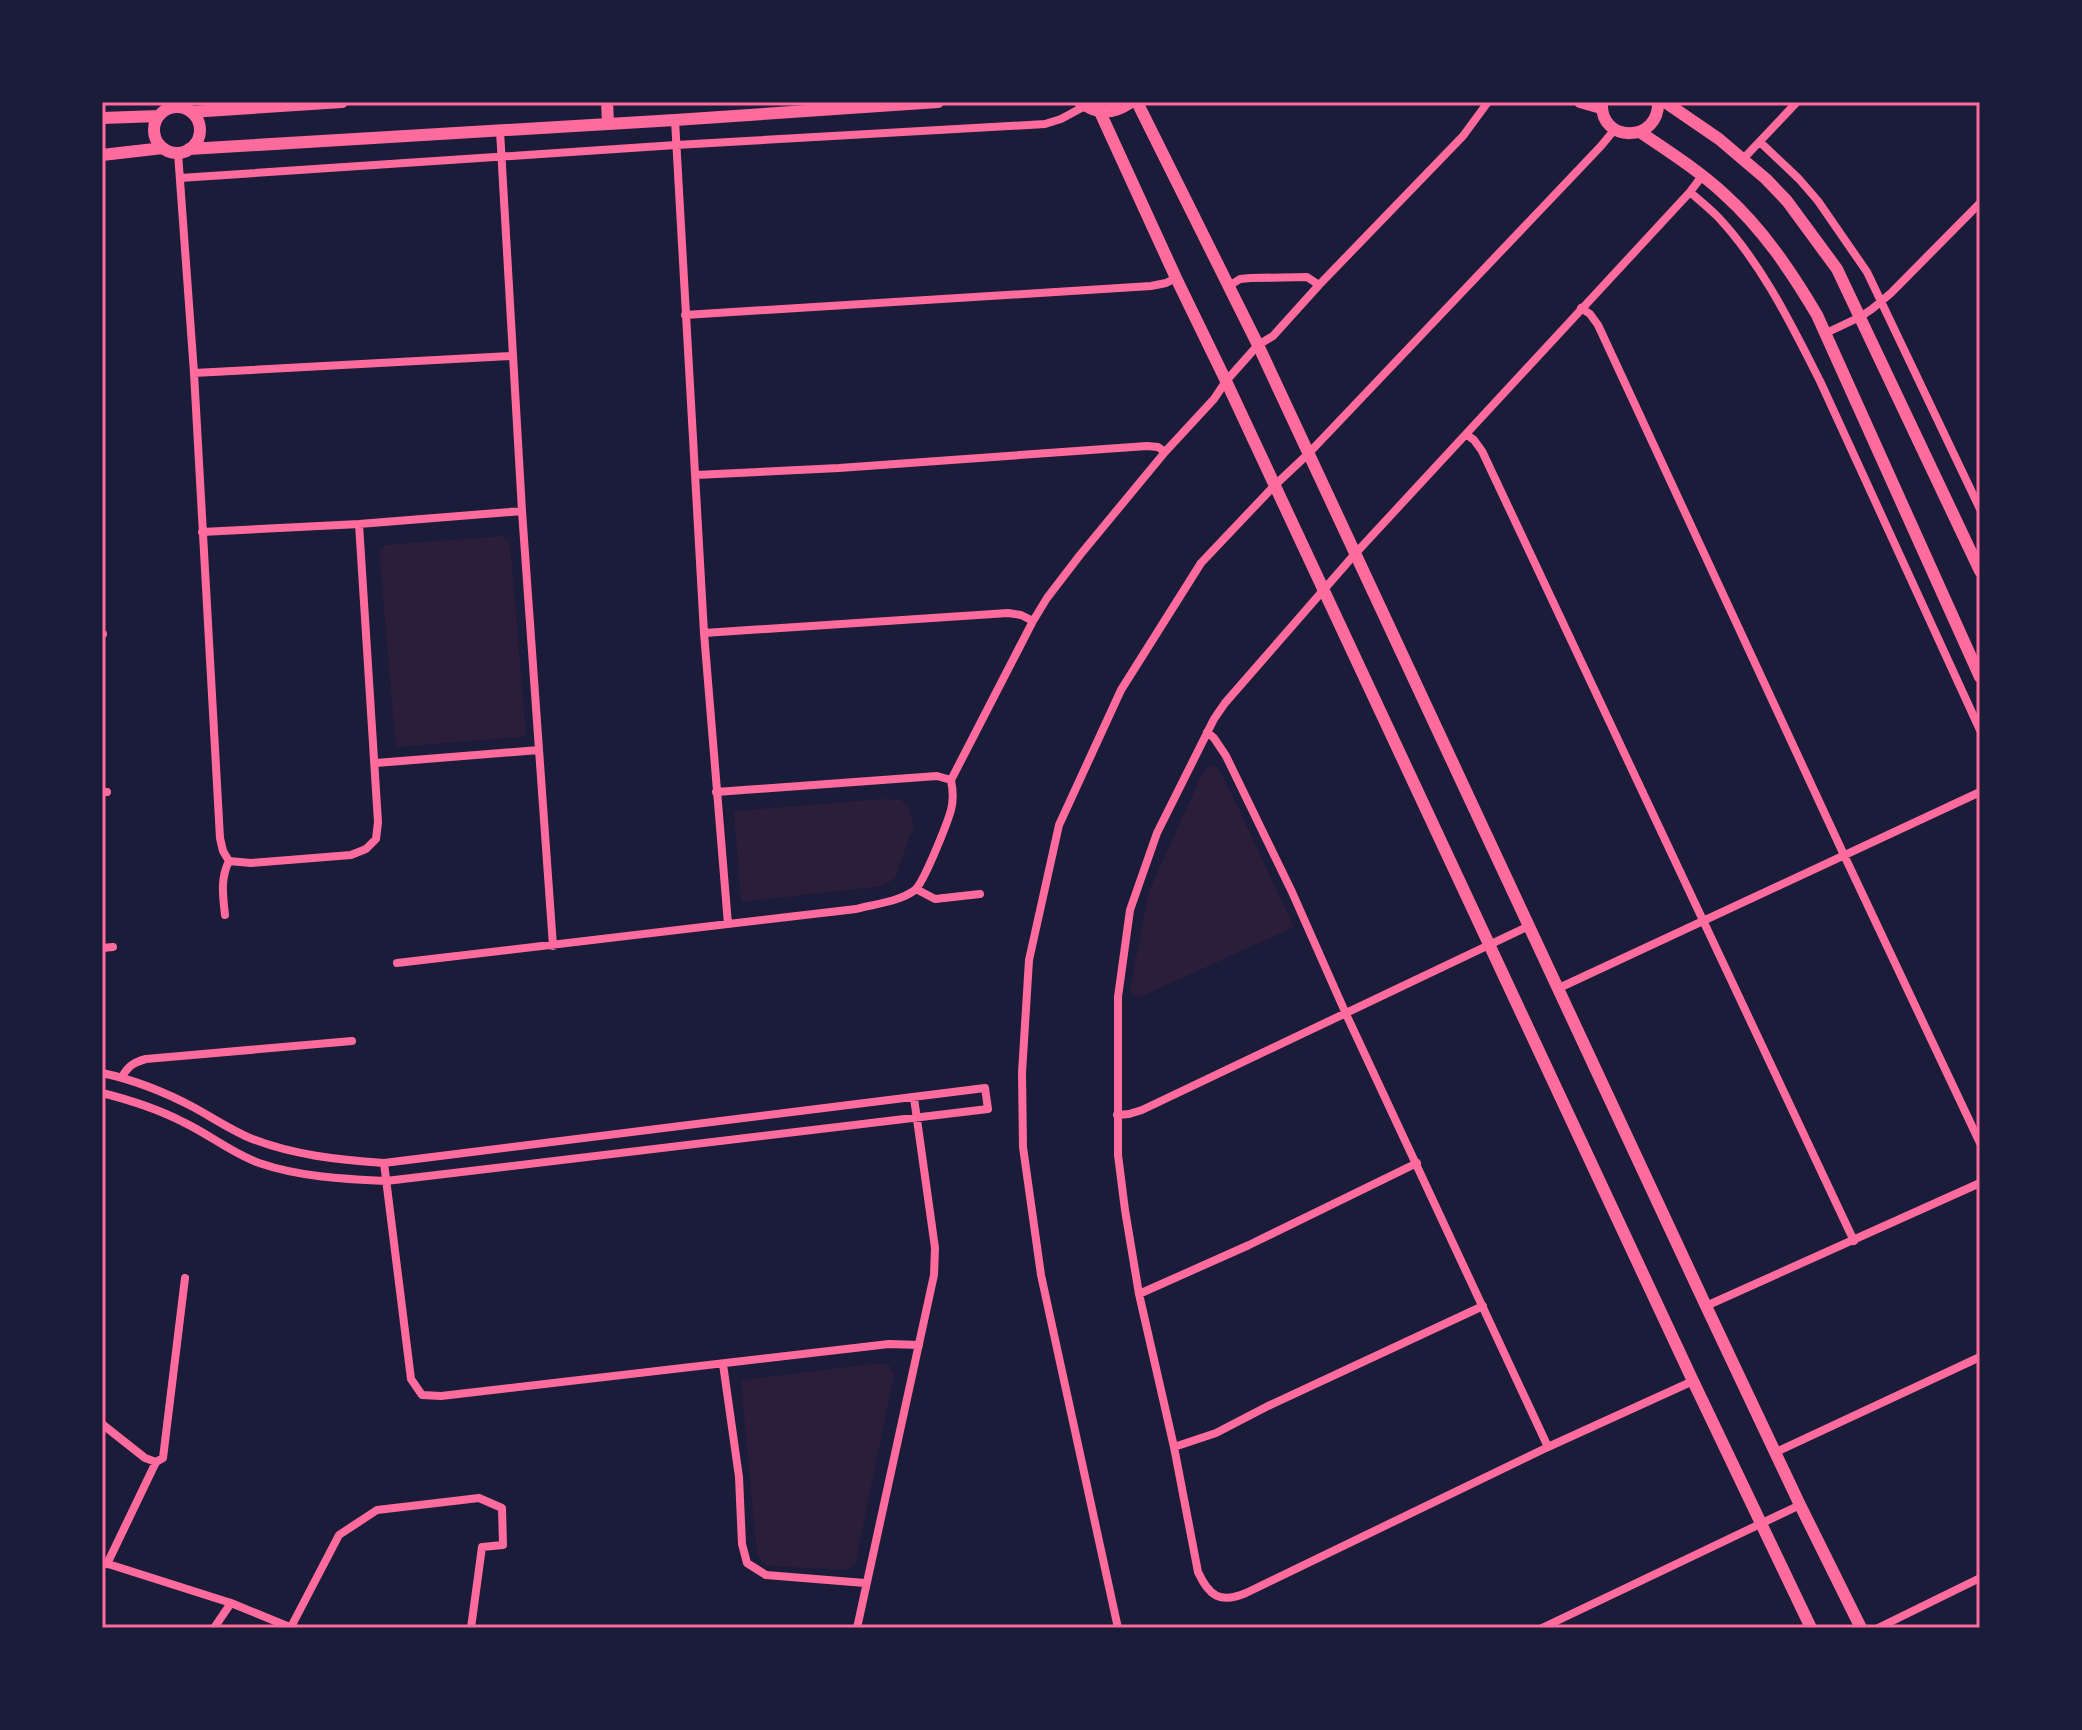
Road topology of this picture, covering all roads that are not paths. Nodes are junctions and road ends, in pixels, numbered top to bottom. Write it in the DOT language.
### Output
graph roads {
  1 [pos="342,102"];
  2 [pos="607,102"];
  3 [pos="938,102"];
  4 [pos="1131,102"];
  5 [pos="1137,102"];
  6 [pos="1488,102"];
  7 [pos="1580,102"];
  8 [pos="1658,102"];
  9 [pos="1665,102"];
  10 [pos="1797,102"];
  11 [pos="1082,104"];
  12 [pos="177,105"];
  13 [pos="1601,105"];
  14 [pos="191,112"];
  15 [pos="1100,112"];
  16 [pos="159,116"];
  17 [pos="102,118"];
  18 [pos="675,120"];
  19 [pos="608,123"];
  20 [pos="1615,129"];
  21 [pos="500,131"];
  22 [pos="1640,132"];
  23 [pos="1760,142"];
  24 [pos="676,145"];
  25 [pos="163,148"];
  26 [pos="184,151"];
  27 [pos="102,155"];
  28 [pos="502,156"];
  29 [pos="1744,158"];
  30 [pos="1702,176"];
  31 [pos="180,178"];
  32 [pos="1690,192"];
  33 [pos="1980,203"];
  34 [pos="1176,278"];
  35 [pos="1319,285"];
  36 [pos="1229,286"];
  37 [pos="1881,301"];
  38 [pos="1581,308"];
  39 [pos="685,315"];
  40 [pos="1860,317"];
  41 [pos="1826,333"];
  42 [pos="1258,345"];
  43 [pos="512,356"];
  44 [pos="194,373"];
  45 [pos="1226,381"];
  46 [pos="1466,434"];
  47 [pos="1165,452"];
  48 [pos="1308,454"];
  49 [pos="696,475"];
  50 [pos="1274,486"];
  51 [pos="1980,509"];
  52 [pos="522,511"];
  53 [pos="359,524"];
  54 [pos="202,532"];
  55 [pos="1354,555"];
  56 [pos="1980,571"];
  57 [pos="1324,591"];
  58 [pos="1033,621"];
  59 [pos="704,633"];
  60 [pos="1980,677"];
  61 [pos="1980,730"];
  62 [pos="1207,732"];
  63 [pos="539,750"];
  64 [pos="376,763"];
  65 [pos="951,780"];
  66 [pos="716,792"];
  67 [pos="1980,792"];
  68 [pos="1844,855"];
  69 [pos="229,861"];
  70 [pos="916,889"];
  71 [pos="980,894"];
  72 [pos="225,915"];
  73 [pos="1703,922"];
  74 [pos="728,924"];
  75 [pos="1529,926"];
  76 [pos="1490,944"];
  77 [pos="553,946"];
  78 [pos="113,947"];
  79 [pos="102,948"];
  80 [pos="397,963"];
  81 [pos="1559,988"];
  82 [pos="1346,1014"];
  83 [pos="352,1041"];
  84 [pos="102,1073"];
  85 [pos="122,1077"];
  86 [pos="102,1093"];
  87 [pos="914,1098"];
  88 [pos="1117,1115"];
  89 [pos="917,1119"];
  90 [pos="1980,1143"];
  91 [pos="384,1163"];
  92 [pos="1417,1163"];
  93 [pos="386,1181"];
  94 [pos="1980,1183"];
  95 [pos="1854,1241"];
  96 [pos="185,1278"];
  97 [pos="1139,1294"];
  98 [pos="1483,1306"];
  99 [pos="1706,1306"];
  100 [pos="919,1345"];
  101 [pos="1980,1357"];
  102 [pos="723,1364"];
  103 [pos="1693,1381"];
  104 [pos="102,1424"];
  105 [pos="1174,1447"];
  106 [pos="1548,1447"];
  107 [pos="1776,1452"];
  108 [pos="156,1462"];
  109 [pos="1800,1505"];
  110 [pos="1763,1523"];
  111 [pos="105,1563"];
  112 [pos="1980,1578"];
  113 [pos="865,1583"];
  114 [pos="231,1603"];
  115 [pos="214,1628"];
  116 [pos="291,1628"];
  117 [pos="471,1628"];
  118 [pos="857,1628"];
  119 [pos="1118,1628"];
  120 [pos="1542,1628"];
  121 [pos="1811,1628"];
  122 [pos="1861,1628"];
  123 [pos="1878,1628"];
  1 -- 14 [label="street"];
  2 -- 19 [label="street"];
  3 -- 18 [label="street"];
  4 -- 15 [label="street"];
  5 -- 36 [label="street"];
  6 -- 35 [label="street"];
  7 -- 13 [label="street"];
  8 -- 22 [label="street"];
  9 -- 29 [label="street"];
  10 -- 23 [label="street"];
  11 -- 15 [label="street"];
  11 -- 24 [label="street"];
  12 -- 14 [label="street"];
  12 -- 16 [label="street"];
  13 -- 20 [label="street"];
  14 -- 26 [label="street"];
  15 -- 34 [label="street"];
  16 -- 17 [label="street"];
  16 -- 25 [label="street"];
  18 -- 19 [label="street"];
  18 -- 24 [label="street"];
  19 -- 21 [label="street"];
  20 -- 22 [label="street"];
  20 -- 48 [label="street"];
  21 -- 26 [label="street"];
  21 -- 28 [label="street"];
  22 -- 30 [label="street"];
  23 -- 29 [label="street"];
  23 -- 37 [label="street"];
  24 -- 28 [label="street"];
  24 -- 39 [label="street"];
  25 -- 26 [label="street"];
  25 -- 27 [label="street"];
  26 -- 31 [label="street"];
  28 -- 31 [label="street"];
  28 -- 43 [label="street"];
  29 -- 40 [label="street"];
  30 -- 32 [label="street"];
  30 -- 41 [label="street"];
  31 -- 44 [label="street"];
  32 -- 38 [label="street"];
  32 -- 61 [label="street"];
  33 -- 37 [label="street"];
  34 -- 39 [label="street"];
  34 -- 45 [label="street"];
  35 -- 36 [label="street"];
  35 -- 42 [label="street"];
  36 -- 42 [label="street"];
  37 -- 40 [label="street"];
  37 -- 51 [label="street"];
  38 -- 46 [label="street"];
  38 -- 68 [label="street"];
  39 -- 49 [label="street"];
  40 -- 41 [label="street"];
  40 -- 56 [label="street"];
  41 -- 60 [label="street"];
  42 -- 45 [label="street"];
  42 -- 48 [label="street"];
  43 -- 44 [label="street"];
  43 -- 52 [label="street"];
  44 -- 54 [label="street"];
  45 -- 47 [label="street"];
  45 -- 50 [label="street"];
  46 -- 55 [label="street"];
  46 -- 73 [label="street"];
  47 -- 49 [label="street"];
  47 -- 58 [label="street"];
  48 -- 50 [label="street"];
  48 -- 55 [label="street"];
  49 -- 59 [label="street"];
  50 -- 57 [label="street"];
  50 -- 119 [label="street"];
  52 -- 53 [label="street"];
  52 -- 63 [label="street"];
  53 -- 54 [label="street"];
  53 -- 64 [label="street"];
  54 -- 69 [label="street"];
  55 -- 57 [label="street"];
  55 -- 75 [label="street"];
  57 -- 62 [label="street"];
  57 -- 76 [label="street"];
  58 -- 59 [label="street"];
  58 -- 65 [label="street"];
  59 -- 66 [label="street"];
  62 -- 82 [label="street"];
  62 -- 88 [label="street"];
  63 -- 64 [label="street"];
  63 -- 77 [label="street"];
  64 -- 69 [label="street"];
  65 -- 66 [label="street"];
  65 -- 70 [label="street"];
  66 -- 74 [label="street"];
  67 -- 68 [label="street"];
  68 -- 73 [label="street"];
  68 -- 90 [label="street"];
  69 -- 72 [label="street"];
  70 -- 71 [label="street"];
  70 -- 74 [label="street"];
  73 -- 81 [label="street"];
  73 -- 95 [label="street"];
  74 -- 77 [label="street"];
  75 -- 76 [label="street"];
  75 -- 81 [label="street"];
  76 -- 82 [label="street"];
  76 -- 103 [label="street"];
  77 -- 80 [label="street"];
  78 -- 79 [label="street"];
  81 -- 99 [label="street"];
  82 -- 88 [label="street"];
  82 -- 92 [label="street"];
  83 -- 85 [label="street"];
  84 -- 85 [label="street"];
  85 -- 91 [label="street"];
  86 -- 93 [label="street"];
  87 -- 89 [label="street"];
  87 -- 89 [label="street"];
  87 -- 91 [label="street"];
  88 -- 97 [label="street"];
  89 -- 93 [label="street"];
  89 -- 100 [label="street"];
  91 -- 93 [label="street"];
  92 -- 97 [label="street"];
  92 -- 98 [label="street"];
  93 -- 102 [label="street"];
  94 -- 95 [label="street"];
  95 -- 99 [label="street"];
  96 -- 108 [label="street"];
  97 -- 105 [label="street"];
  98 -- 105 [label="street"];
  98 -- 106 [label="street"];
  99 -- 107 [label="street"];
  100 -- 102 [label="street"];
  100 -- 113 [label="street"];
  101 -- 107 [label="street"];
  102 -- 113 [label="street"];
  103 -- 106 [label="street"];
  103 -- 110 [label="street"];
  104 -- 108 [label="street"];
  105 -- 106 [label="street"];
  107 -- 109 [label="street"];
  108 -- 111 [label="street"];
  109 -- 110 [label="street"];
  109 -- 122 [label="street"];
  110 -- 120 [label="street"];
  110 -- 121 [label="street"];
  111 -- 114 [label="street"];
  112 -- 123 [label="street"];
  113 -- 118 [label="street"];
  114 -- 115 [label="street"];
  114 -- 116 [label="street"];
  116 -- 117 [label="street"];
}
